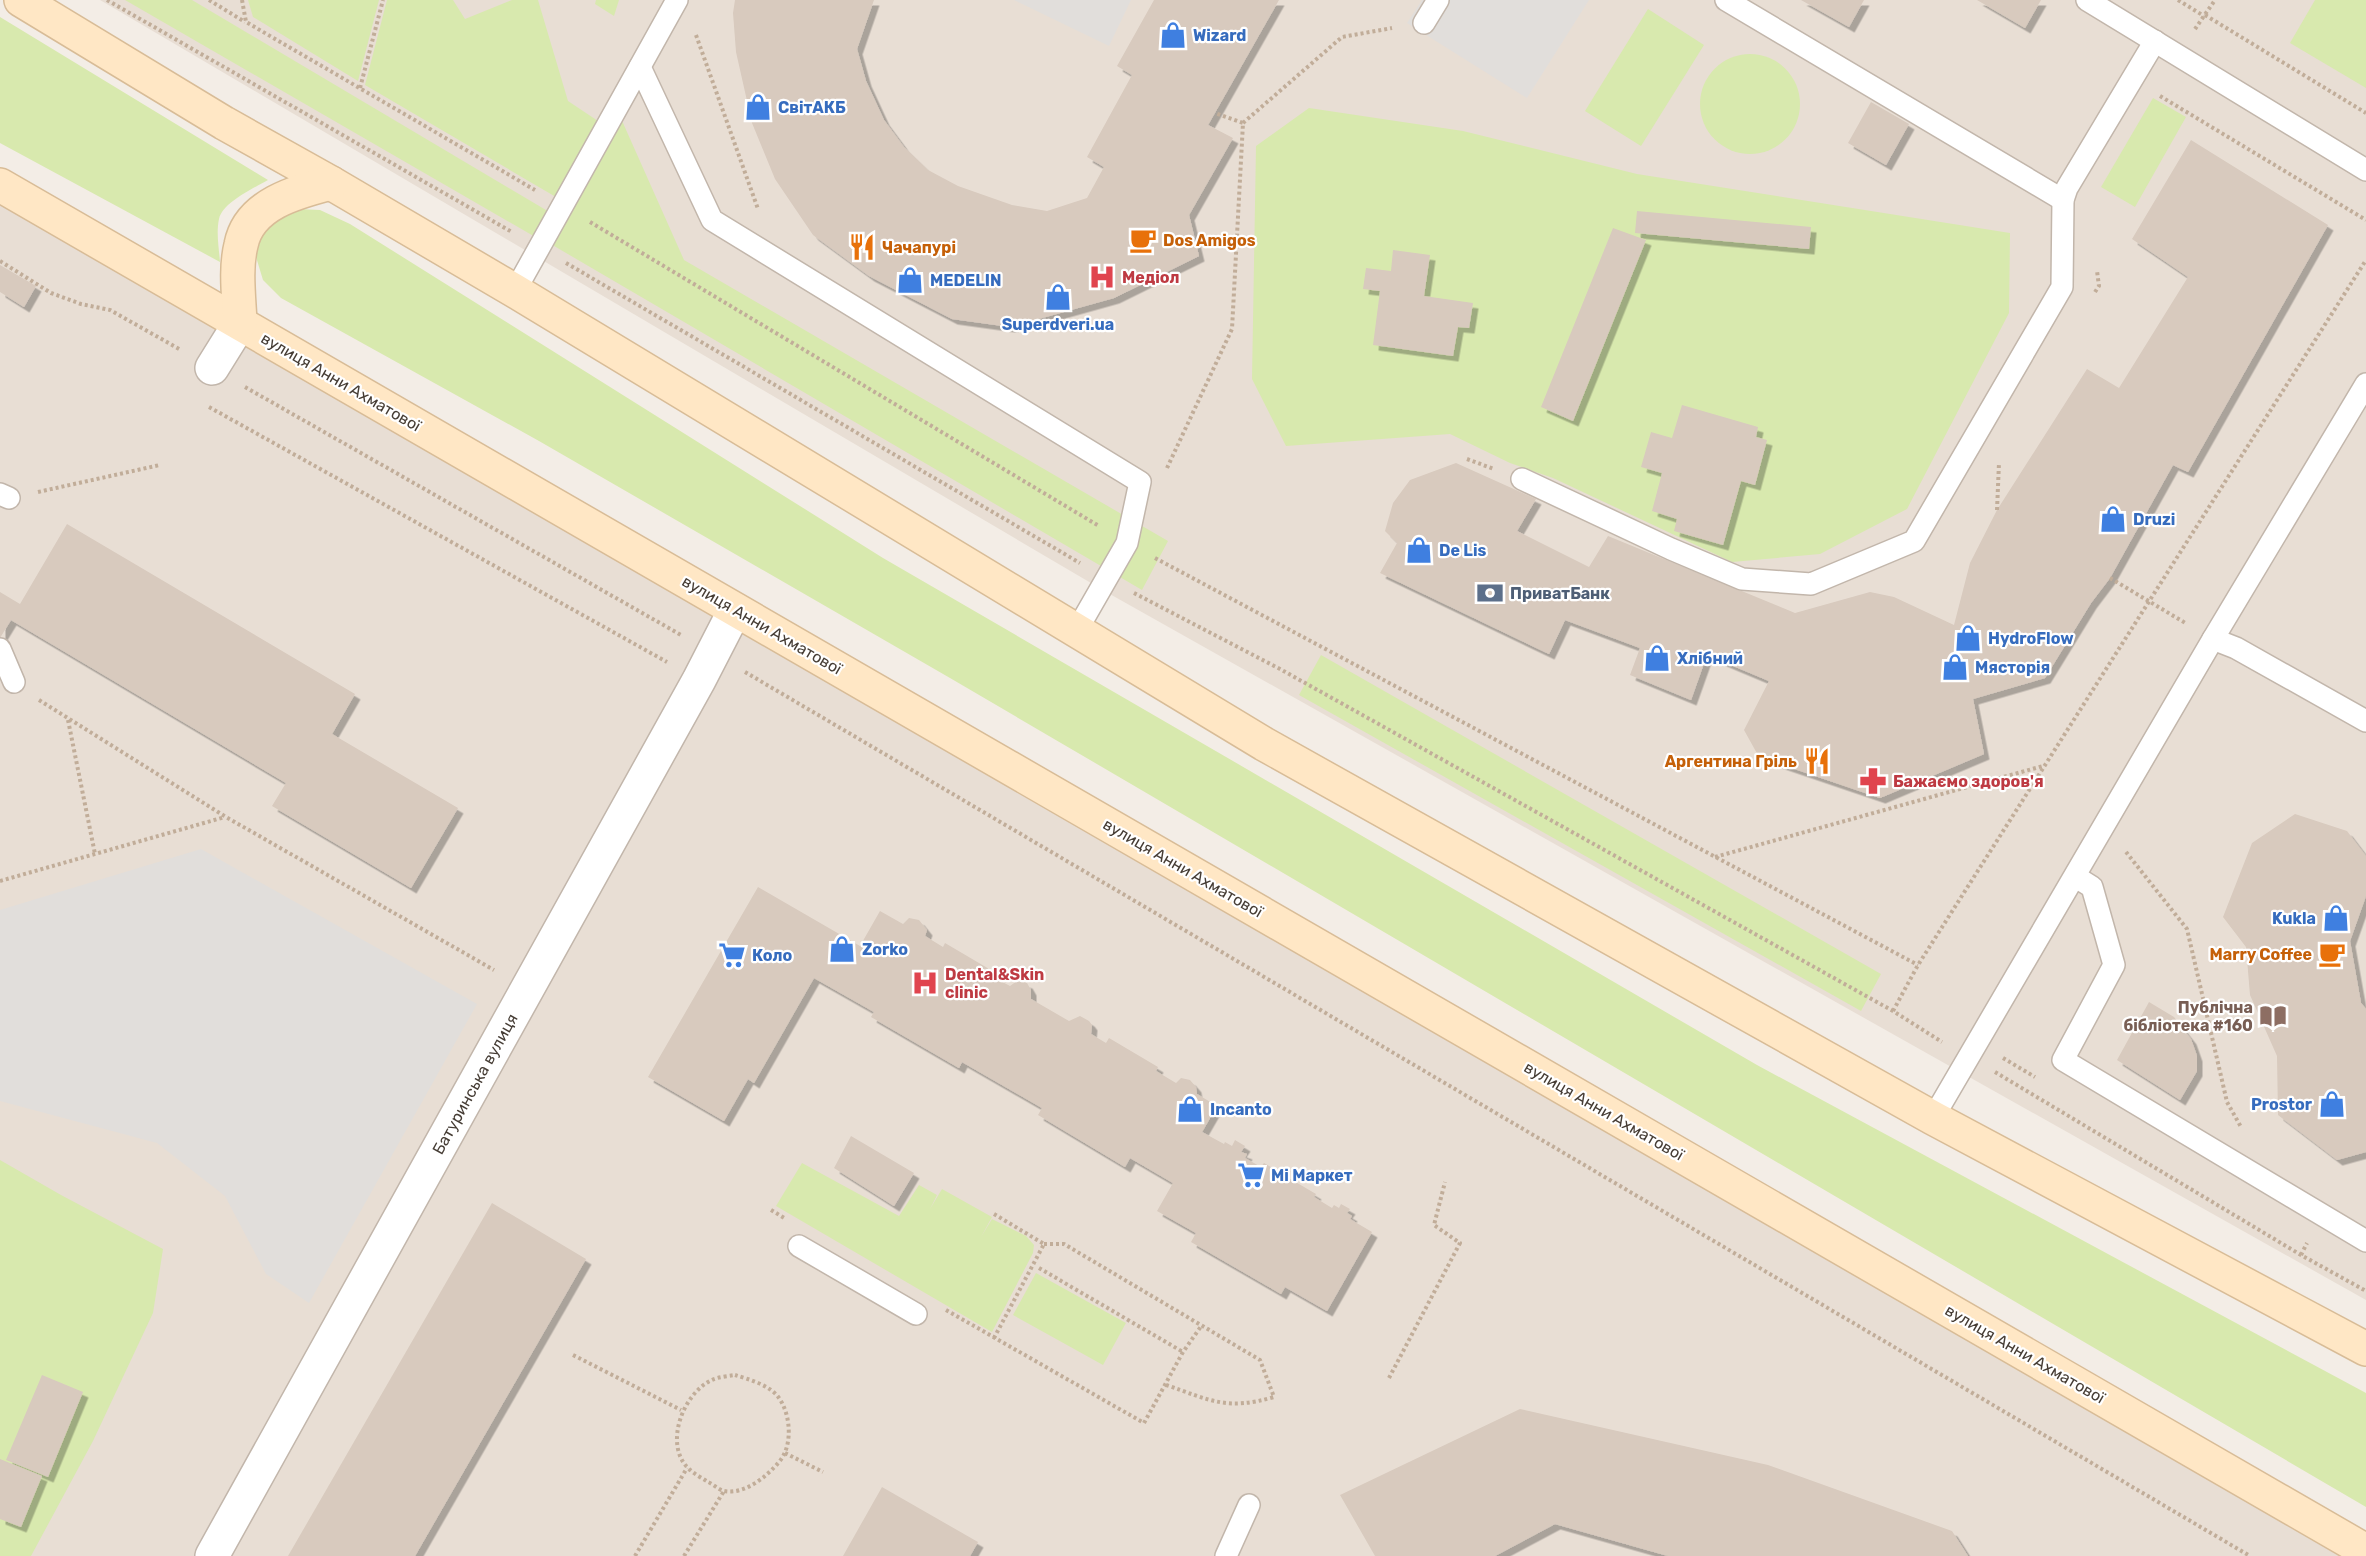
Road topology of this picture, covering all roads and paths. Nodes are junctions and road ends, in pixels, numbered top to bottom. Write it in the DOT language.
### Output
graph roads {
  1 [pos="21,0"];
  2 [pos="106,0"];
  3 [pos="209,0"];
  4 [pos="242,0"];
  5 [pos="383,0"];
  6 [pos="677,0"];
  7 [pos="1438,0"];
  8 [pos="1726,0"];
  9 [pos="2087,0"];
  10 [pos="2178,0"];
  11 [pos="1751,6"];
  12 [pos="246,22"];
  13 [pos="1424,22"];
  14 [pos="695,33"];
  15 [pos="2155,41"];
  16 [pos="640,67"];
  17 [pos="360,88"];
  18 [pos="2154,93"];
  19 [pos="1215,113"];
  20 [pos="2366,114"];
  21 [pos="1243,123"];
  22 [pos="2366,170"];
  23 [pos="331,183"];
  24 [pos="0,185"];
  25 [pos="2063,201"];
  26 [pos="563,206"];
  27 [pos="760,217"];
  28 [pos="2366,220"];
  29 [pos="539,247"];
  30 [pos="2366,260"];
  31 [pos="0,261"];
  32 [pos="515,291"];
  33 [pos="240,323"];
  34 [pos="212,368"];
  35 [pos="2366,384"];
  36 [pos="206,405"];
  37 [pos="1156,463"];
  38 [pos="160,465"];
  39 [pos="1522,479"];
  40 [pos="3,498"];
  41 [pos="1127,543"];
  42 [pos="2110,578"];
  43 [pos="1107,579"];
  44 [pos="2150,602"];
  45 [pos="735,609"];
  46 [pos="1077,630"];
  47 [pos="2213,639"];
  48 [pos="0,649"];
  49 [pos="706,667"];
  50 [pos="14,682"];
  51 [pos="68,719"];
  52 [pos="2366,721"];
  53 [pos="2045,766"];
  54 [pos="226,817"];
  55 [pos="95,854"];
  56 [pos="1714,857"];
  57 [pos="0,881"];
  58 [pos="2084,882"];
  59 [pos="1918,965"];
  60 [pos="527,988"];
  61 [pos="1893,1011"];
  62 [pos="1968,1058"];
  63 [pos="1933,1118"];
  64 [pos="2243,1130"];
  65 [pos="1445,1182"];
  66 [pos="2275,1188"];
  67 [pos="994,1214"];
  68 [pos="2366,1241"];
  69 [pos="1044,1244"];
  70 [pos="799,1246"];
  71 [pos="2301,1255"];
  72 [pos="1039,1268"];
  73 [pos="2366,1291"];
  74 [pos="944,1309"];
  75 [pos="916,1314"];
  76 [pos="1202,1325"];
  77 [pos="994,1338"];
  78 [pos="2366,1349"];
  79 [pos="1183,1352"];
  80 [pos="573,1355"];
  81 [pos="1389,1378"];
  82 [pos="1166,1385"];
  83 [pos="681,1410"];
  84 [pos="785,1453"];
  85 [pos="687,1468"];
  86 [pos="823,1472"];
  87 [pos="724,1491"];
  88 [pos="1249,1505"];
  89 [pos="2366,1551"];
  90 [pos="212,1556"];
  91 [pos="635,1556"];
  92 [pos="684,1556"];
  93 [pos="1226,1556"];
  94 [pos="2250,1556"];
  1 -- 23 [label="main road"];
  2 -- 29 [label="path"];
  3 -- 12 [label="path"];
  4 -- 12 [label="path"];
  5 -- 17 [label="path"];
  6 -- 16 [label="lane"];
  7 -- 13 [label="lane"];
  8 -- 11 [label="lane"];
  9 -- 15 [label="lane"];
  10 -- 20 [label="path"];
  11 -- 25 [label="lane"];
  12 -- 17 [label="path"];
  13 -- 21 [label="path"];
  14 -- 27 [label="path"];
  15 -- 22 [label="lane"];
  15 -- 25 [label="lane"];
  16 -- 26 [label="lane"];
  16 -- 41 [label="lane"];
  17 -- 26 [label="path"];
  18 -- 28 [label="path"];
  19 -- 21 [label="path"];
  21 -- 37 [label="path"];
  23 -- 32 [label="main road"];
  23 -- 33 [label="main road"];
  24 -- 33 [label="main road, вулиця Анни Ахматової"];
  25 -- 39 [label="lane"];
  26 -- 29 [label="lane"];
  26 -- 41 [label="path"];
  29 -- 32 [label="lane"];
  29 -- 43 [label="path"];
  30 -- 44 [label="path"];
  31 -- 34 [label="path"];
  32 -- 46 [label="main road"];
  33 -- 34 [label="street"];
  33 -- 45 [label="main road, вулиця Анни Ахматової"];
  34 -- 49 [label="path"];
  35 -- 47 [label="lane"];
  36 -- 49 [label="path"];
  38 -- 40 [label="path"];
  41 -- 43 [label="lane"];
  41 -- 56 [label="path"];
  42 -- 44 [label="path"];
  43 -- 46 [label="lane"];
  43 -- 61 [label="path"];
  44 -- 47 [label="path"];
  44 -- 53 [label="path"];
  45 -- 49 [label="street, Батуринська вулиця"];
  45 -- 89 [label="main road, вулиця Анни Ахматової"];
  46 -- 63 [label="main road"];
  47 -- 52 [label="lane"];
  47 -- 58 [label="lane"];
  48 -- 50 [label="lane"];
  49 -- 60 [label="street, Батуринська вулиця"];
  49 -- 94 [label="path"];
  50 -- 51 [label="path"];
  51 -- 54 [label="path"];
  51 -- 55 [label="path"];
  53 -- 56 [label="path"];
  53 -- 59 [label="path"];
  54 -- 55 [label="path"];
  54 -- 60 [label="path"];
  55 -- 57 [label="path"];
  56 -- 59 [label="path"];
  58 -- 62 [label="lane"];
  58 -- 64 [label="path"];
  58 -- 66 [label="lane"];
  59 -- 61 [label="path"];
  60 -- 90 [label="street, Батуринська вулиця"];
  61 -- 62 [label="path"];
  62 -- 63 [label="lane"];
  62 -- 71 [label="path"];
  63 -- 78 [label="main road"];
  65 -- 81 [label="path"];
  66 -- 68 [label="lane"];
  66 -- 71 [label="path"];
  67 -- 69 [label="path"];
  69 -- 76 [label="path"];
  69 -- 77 [label="path"];
  70 -- 75 [label="lane"];
  71 -- 73 [label="path"];
  72 -- 79 [label="path"];
  74 -- 77 [label="path"];
  76 -- 79 [label="path"];
  76 -- 82 [label="path"];
  77 -- 82 [label="path"];
  79 -- 82 [label="path"];
  80 -- 83 [label="path"];
  83 -- 84 [label="path"];
  83 -- 85 [label="path"];
  84 -- 86 [label="path"];
  84 -- 87 [label="path"];
  85 -- 87 [label="path"];
  85 -- 91 [label="path"];
  87 -- 92 [label="path"];
  88 -- 93 [label="lane"];
}
